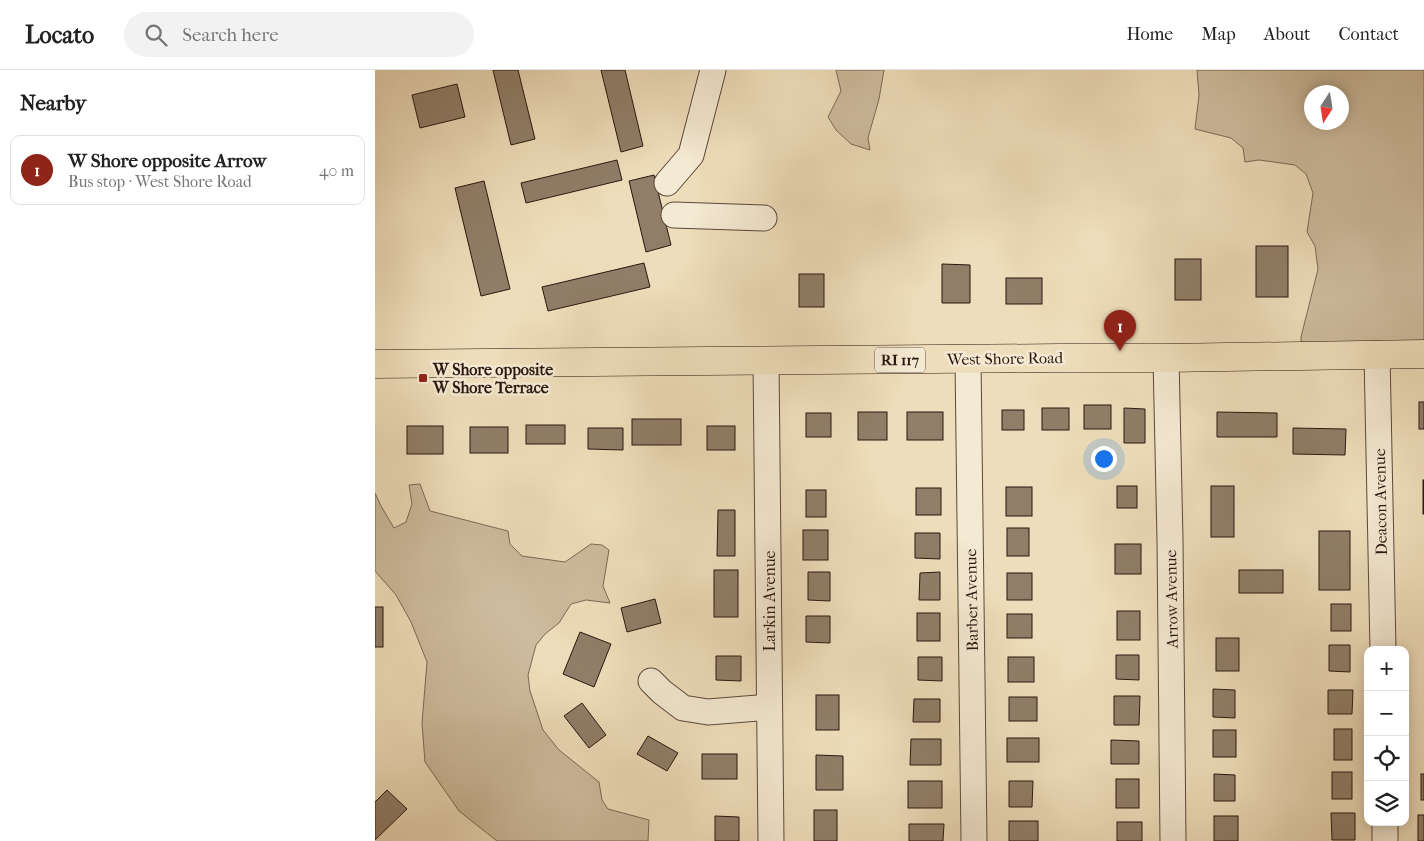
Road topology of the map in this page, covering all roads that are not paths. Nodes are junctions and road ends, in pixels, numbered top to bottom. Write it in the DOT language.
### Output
graph roads {
  1 [pos="713,70"];
  2 [pos="667,183"];
  3 [pos="674,216"];
  4 [pos="764,218"];
  5 [pos="1377,354"];
  6 [pos="1424,354"];
  7 [pos="1166,358"];
  8 [pos="968,359"];
  9 [pos="766,361"];
  10 [pos="375,364"];
  11 [pos="1383,646"];
  12 [pos="651,681"];
  13 [pos="769,709"];
  14 [pos="1385,826"];
  15 [pos="771,841"];
  16 [pos="974,841"];
  17 [pos="1173,841"];
  18 [pos="1385,841"];
  1 -- 2 [label="street"];
  3 -- 4 [label="street"];
  5 -- 6 [label="main road, West Shore Road / RI 117"];
  5 -- 7 [label="main road, West Shore Road / RI 117"];
  5 -- 11 [label="street, Deacon Avenue"];
  7 -- 8 [label="main road, West Shore Road / RI 117"];
  7 -- 17 [label="street, Arrow Avenue"];
  8 -- 9 [label="main road, West Shore Road / RI 117"];
  8 -- 16 [label="street, Barber Avenue"];
  9 -- 10 [label="main road, West Shore Road / RI 117"];
  9 -- 13 [label="street, Larkin Avenue"];
  12 -- 13 [label="street"];
  13 -- 15 [label="street, Larkin Avenue"];
  14 -- 18 [label="street"];
}
